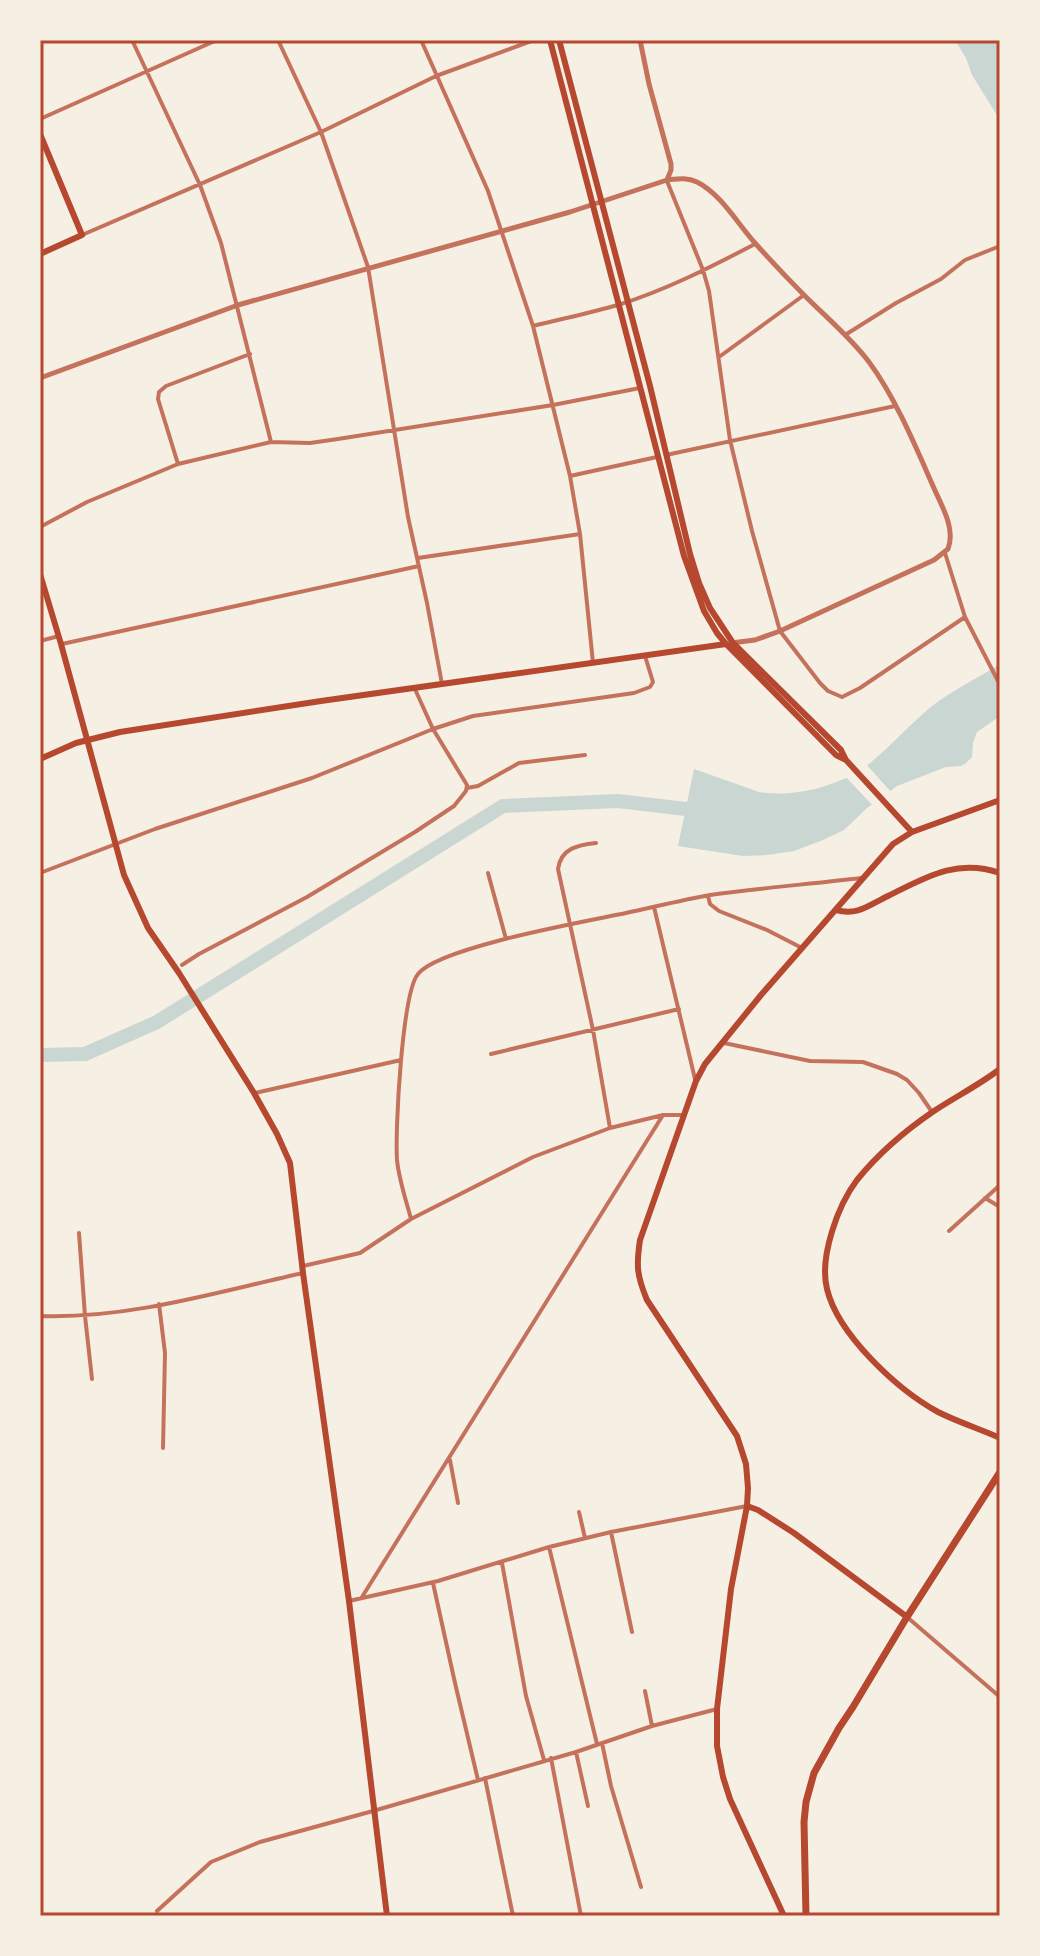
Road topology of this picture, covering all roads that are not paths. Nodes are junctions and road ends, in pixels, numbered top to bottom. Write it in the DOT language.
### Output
graph roads {
  1 [pos="132,40"];
  2 [pos="217,40"];
  3 [pos="278,40"];
  4 [pos="421,40"];
  5 [pos="534,40"];
  6 [pos="550,40"];
  7 [pos="559,40"];
  8 [pos="640,40"];
  9 [pos="146,72"];
  10 [pos="436,76"];
  11 [pos="40,119"];
  12 [pos="321,132"];
  13 [pos="40,134"];
  14 [pos="667,180"];
  15 [pos="200,185"];
  16 [pos="600,201"];
  17 [pos="592,204"];
  18 [pos="501,230"];
  19 [pos="82,235"];
  20 [pos="755,244"];
  21 [pos="1000,246"];
  22 [pos="40,254"];
  23 [pos="368,267"];
  24 [pos="703,270"];
  25 [pos="804,295"];
  26 [pos="627,302"];
  27 [pos="238,305"];
  28 [pos="618,305"];
  29 [pos="533,326"];
  30 [pos="845,335"];
  31 [pos="250,354"];
  32 [pos="719,357"];
  33 [pos="40,378"];
  34 [pos="640,388"];
  35 [pos="553,405"];
  36 [pos="895,406"];
  37 [pos="395,430"];
  38 [pos="730,440"];
  39 [pos="271,442"];
  40 [pos="663,455"];
  41 [pos="178,464"];
  42 [pos="570,476"];
  43 [pos="40,527"];
  44 [pos="580,534"];
  45 [pos="946,551"];
  46 [pos="418,558"];
  47 [pos="419,566"];
  48 [pos="40,574"];
  49 [pos="965,617"];
  50 [pos="780,631"];
  51 [pos="60,640"];
  52 [pos="40,641"];
  53 [pos="729,643"];
  54 [pos="645,656"];
  55 [pos="593,663"];
  56 [pos="442,684"];
  57 [pos="1000,685"];
  58 [pos="414,687"];
  59 [pos="433,729"];
  60 [pos="87,740"];
  61 [pos="585,755"];
  62 [pos="40,759"];
  63 [pos="467,788"];
  64 [pos="1000,800"];
  65 [pos="912,832"];
  66 [pos="596,843"];
  67 [pos="117,844"];
  68 [pos="40,873"];
  69 [pos="488,873"];
  70 [pos="1000,873"];
  71 [pos="862,878"];
  72 [pos="708,896"];
  73 [pos="654,907"];
  74 [pos="836,910"];
  75 [pos="570,924"];
  76 [pos="506,939"];
  77 [pos="802,948"];
  78 [pos="181,969"];
  79 [pos="679,1009"];
  80 [pos="593,1030"];
  81 [pos="722,1042"];
  82 [pos="491,1054"];
  83 [pos="401,1060"];
  84 [pos="1000,1069"];
  85 [pos="696,1081"];
  86 [pos="254,1093"];
  87 [pos="932,1112"];
  88 [pos="663,1115"];
  89 [pos="684,1115"];
  90 [pos="610,1128"];
  91 [pos="1000,1185"];
  92 [pos="985,1198"];
  93 [pos="1000,1207"];
  94 [pos="411,1219"];
  95 [pos="949,1231"];
  96 [pos="79,1233"];
  97 [pos="303,1269"];
  98 [pos="159,1304"];
  99 [pos="40,1316"];
  100 [pos="85,1316"];
  101 [pos="92,1379"];
  102 [pos="1000,1438"];
  103 [pos="163,1448"];
  104 [pos="449,1457"];
  105 [pos="1000,1472"];
  106 [pos="458,1503"];
  107 [pos="747,1506"];
  108 [pos="579,1512"];
  109 [pos="611,1532"];
  110 [pos="585,1538"];
  111 [pos="549,1547"];
  112 [pos="502,1562"];
  113 [pos="433,1582"];
  114 [pos="362,1597"];
  115 [pos="349,1601"];
  116 [pos="907,1617"];
  117 [pos="632,1632"];
  118 [pos="645,1691"];
  119 [pos="1000,1697"];
  120 [pos="717,1709"];
  121 [pos="652,1726"];
  122 [pos="600,1744"];
  123 [pos="576,1752"];
  124 [pos="551,1758"];
  125 [pos="544,1760"];
  126 [pos="485,1778"];
  127 [pos="478,1780"];
  128 [pos="588,1806"];
  129 [pos="373,1811"];
  130 [pos="641,1887"];
  131 [pos="157,1911"];
  132 [pos="387,1916"];
  133 [pos="513,1916"];
  134 [pos="581,1916"];
  135 [pos="784,1916"];
  136 [pos="806,1916"];
  1 -- 9 [label="street"];
  2 -- 9 [label="street"];
  3 -- 12 [label="street"];
  4 -- 10 [label="street"];
  5 -- 10 [label="street"];
  6 -- 17 [label="main road"];
  7 -- 16 [label="main road"];
  8 -- 14 [label="street"];
  9 -- 11 [label="street"];
  9 -- 15 [label="street"];
  10 -- 12 [label="street"];
  10 -- 18 [label="street"];
  12 -- 15 [label="street"];
  12 -- 23 [label="street"];
  13 -- 19 [label="main road"];
  14 -- 16 [label="street"];
  14 -- 20 [label="street"];
  14 -- 24 [label="street"];
  15 -- 19 [label="street"];
  15 -- 27 [label="street"];
  16 -- 17 [label="street"];
  16 -- 26 [label="main road"];
  17 -- 18 [label="street"];
  17 -- 28 [label="main road"];
  18 -- 23 [label="street"];
  18 -- 29 [label="street"];
  19 -- 22 [label="main road"];
  20 -- 24 [label="street"];
  20 -- 25 [label="street"];
  21 -- 30 [label="street"];
  23 -- 27 [label="street"];
  23 -- 37 [label="street"];
  24 -- 26 [label="street"];
  24 -- 32 [label="street"];
  25 -- 30 [label="street"];
  25 -- 32 [label="street"];
  26 -- 28 [label="street"];
  26 -- 40 [label="main road"];
  27 -- 31 [label="street"];
  27 -- 33 [label="street"];
  28 -- 29 [label="street"];
  28 -- 34 [label="main road"];
  29 -- 35 [label="street"];
  30 -- 36 [label="street"];
  31 -- 39 [label="street"];
  31 -- 41 [label="street"];
  32 -- 38 [label="street"];
  34 -- 35 [label="street"];
  34 -- 40 [label="main road"];
  35 -- 37 [label="street"];
  35 -- 42 [label="street"];
  36 -- 38 [label="street"];
  36 -- 45 [label="street"];
  37 -- 39 [label="street"];
  37 -- 46 [label="street"];
  38 -- 40 [label="street"];
  38 -- 50 [label="street"];
  39 -- 41 [label="street"];
  40 -- 42 [label="street"];
  40 -- 53 [label="main road"];
  41 -- 43 [label="street"];
  42 -- 44 [label="street"];
  44 -- 46 [label="street"];
  44 -- 55 [label="street"];
  45 -- 49 [label="street"];
  45 -- 50 [label="street"];
  46 -- 47 [label="street"];
  47 -- 51 [label="street"];
  47 -- 56 [label="street"];
  48 -- 51 [label="main road"];
  49 -- 50 [label="street"];
  49 -- 57 [label="street"];
  50 -- 53 [label="street"];
  51 -- 52 [label="street"];
  51 -- 60 [label="main road"];
  53 -- 54 [label="main road"];
  53 -- 65 [label="main road"];
  54 -- 55 [label="main road"];
  54 -- 59 [label="street"];
  55 -- 56 [label="main road"];
  56 -- 58 [label="main road"];
  58 -- 59 [label="street"];
  58 -- 60 [label="main road"];
  59 -- 63 [label="street"];
  59 -- 67 [label="street"];
  60 -- 62 [label="main road"];
  60 -- 67 [label="main road"];
  61 -- 63 [label="street"];
  63 -- 78 [label="street"];
  64 -- 65 [label="main road"];
  65 -- 71 [label="main road"];
  66 -- 75 [label="street"];
  67 -- 68 [label="street"];
  67 -- 78 [label="main road"];
  69 -- 76 [label="street"];
  70 -- 74 [label="main road"];
  71 -- 72 [label="street"];
  71 -- 74 [label="main road"];
  72 -- 73 [label="street"];
  72 -- 77 [label="street"];
  73 -- 75 [label="street"];
  73 -- 79 [label="street"];
  74 -- 77 [label="main road"];
  75 -- 76 [label="street"];
  75 -- 80 [label="street"];
  76 -- 83 [label="street"];
  77 -- 81 [label="main road"];
  78 -- 86 [label="main road"];
  79 -- 80 [label="street"];
  79 -- 85 [label="street"];
  80 -- 82 [label="street"];
  80 -- 90 [label="street"];
  81 -- 85 [label="main road"];
  81 -- 87 [label="street"];
  83 -- 86 [label="street"];
  83 -- 94 [label="street"];
  84 -- 87 [label="main road"];
  85 -- 89 [label="main road"];
  86 -- 97 [label="main road"];
  87 -- 102 [label="main road"];
  88 -- 89 [label="street"];
  88 -- 90 [label="street"];
  88 -- 104 [label="street"];
  89 -- 107 [label="main road"];
  90 -- 94 [label="street"];
  91 -- 92 [label="street"];
  92 -- 93 [label="street"];
  92 -- 95 [label="street"];
  94 -- 97 [label="street"];
  96 -- 100 [label="street"];
  97 -- 98 [label="street"];
  97 -- 115 [label="main road"];
  98 -- 100 [label="street"];
  98 -- 103 [label="street"];
  99 -- 100 [label="street"];
  100 -- 101 [label="street"];
  104 -- 106 [label="street"];
  104 -- 114 [label="street"];
  105 -- 116 [label="highway"];
  107 -- 109 [label="street"];
  107 -- 116 [label="main road"];
  107 -- 120 [label="main road"];
  108 -- 110 [label="street"];
  109 -- 110 [label="street"];
  109 -- 117 [label="street"];
  110 -- 111 [label="street"];
  111 -- 112 [label="street"];
  111 -- 122 [label="street"];
  112 -- 113 [label="street"];
  112 -- 125 [label="street"];
  113 -- 114 [label="street"];
  113 -- 127 [label="street"];
  114 -- 115 [label="street"];
  115 -- 129 [label="main road"];
  116 -- 119 [label="street"];
  116 -- 136 [label="highway"];
  118 -- 121 [label="street"];
  120 -- 121 [label="street"];
  120 -- 135 [label="main road"];
  121 -- 122 [label="street"];
  122 -- 123 [label="street"];
  122 -- 130 [label="street"];
  123 -- 124 [label="street"];
  123 -- 128 [label="street"];
  124 -- 125 [label="street"];
  124 -- 134 [label="street"];
  125 -- 126 [label="street"];
  126 -- 127 [label="street"];
  126 -- 133 [label="street"];
  127 -- 129 [label="street"];
  129 -- 131 [label="street"];
  129 -- 132 [label="main road"];
}
